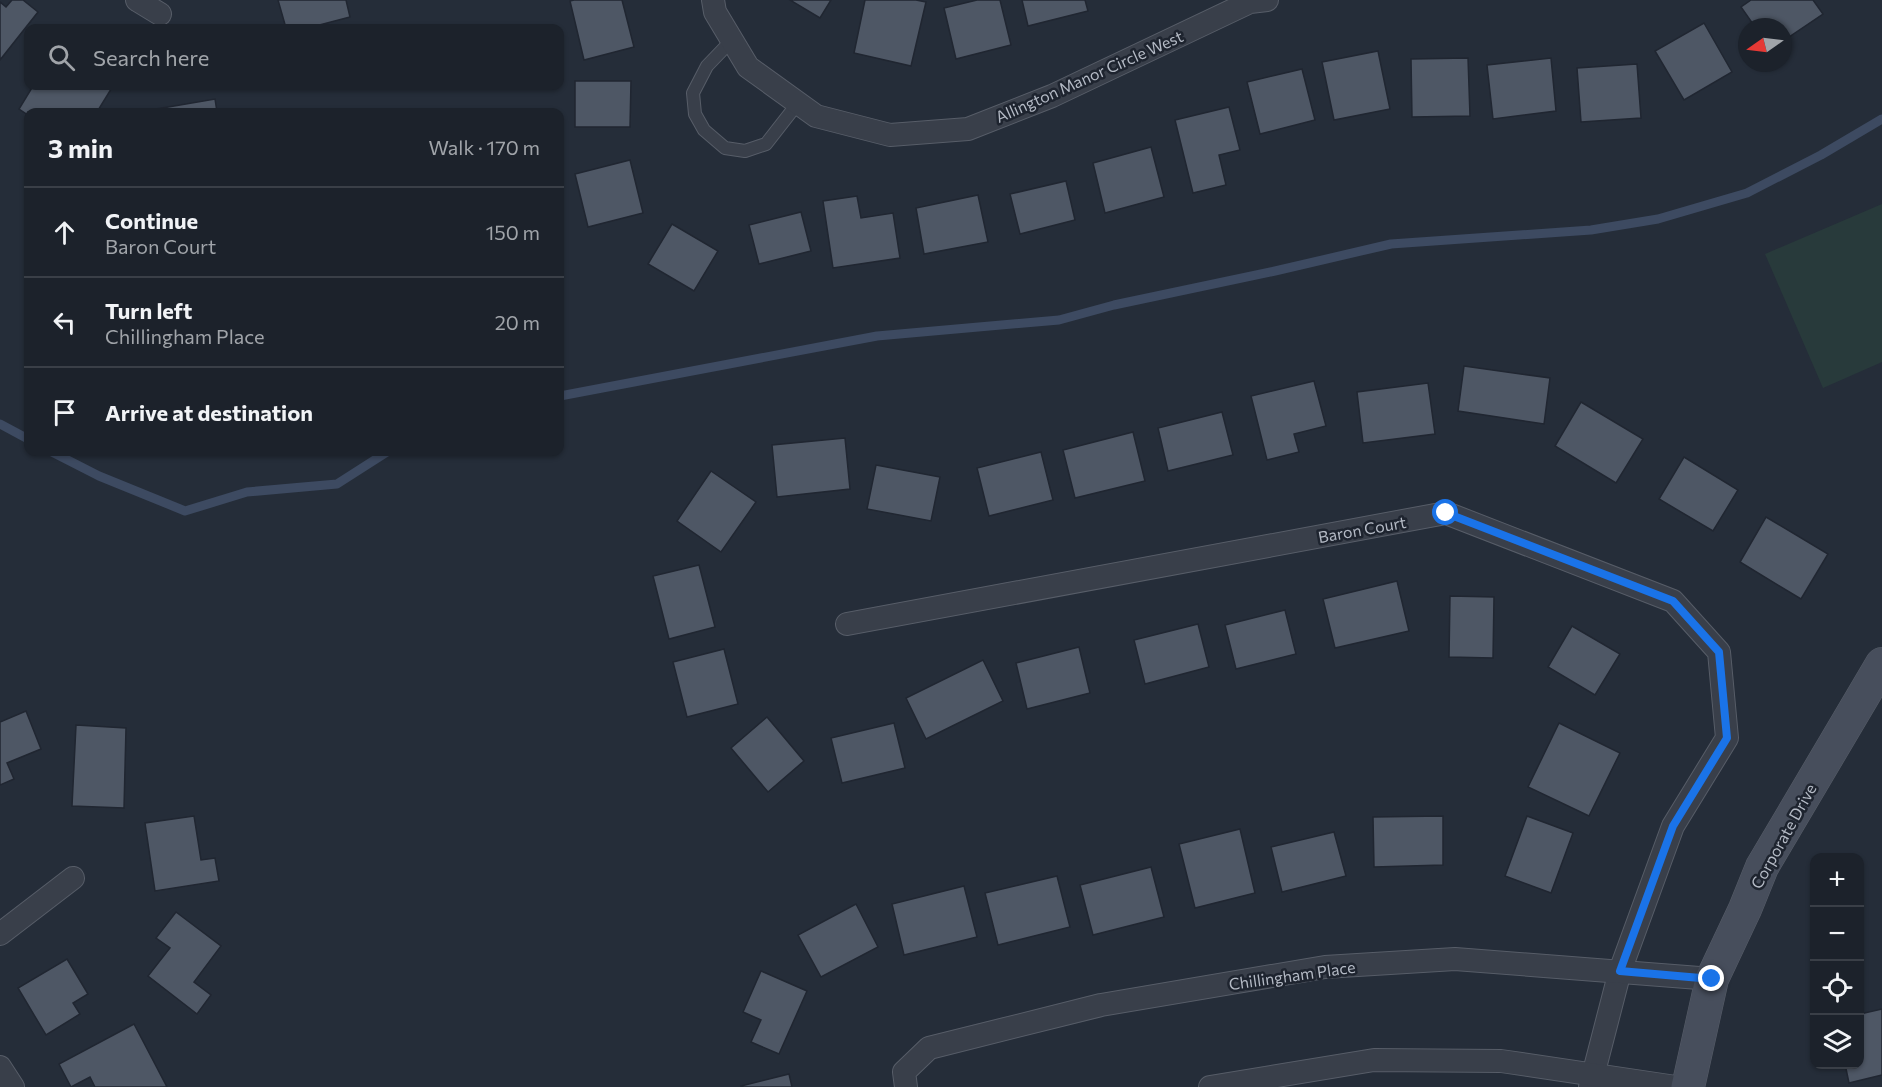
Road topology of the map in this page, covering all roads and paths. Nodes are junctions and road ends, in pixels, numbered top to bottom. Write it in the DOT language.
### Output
graph roads {
  1 [pos="136,0"];
  2 [pos="713,0"];
  3 [pos="1267,0"];
  4 [pos="160,14"];
  5 [pos="732,40"];
  6 [pos="798,103"];
  7 [pos="847,624"];
  8 [pos="1882,664"];
  9 [pos="73,878"];
  10 [pos="0,934"];
  11 [pos="1620,971"];
  12 [pos="1712,979"];
  13 [pos="0,1067"];
  14 [pos="1592,1081"];
  15 [pos="12,1087"];
  16 [pos="906,1087"];
  17 [pos="1210,1087"];
  18 [pos="1676,1087"];
  19 [pos="1688,1087"];
  1 -- 4 [label="street"];
  2 -- 5 [label="street, Allington Manor Circle West"];
  3 -- 6 [label="street, Allington Manor Circle West"];
  5 -- 6 [label="street, Allington Manor Circle West"];
  5 -- 6 [label="lane"];
  7 -- 11 [label="street, Baron Court"];
  8 -- 12 [label="street, Corporate Drive"];
  9 -- 10 [label="street"];
  11 -- 12 [label="street, Chillingham Place"];
  11 -- 14 [label="street, Baron Court"];
  11 -- 16 [label="street, Chillingham Place"];
  12 -- 19 [label="street, Corporate Drive"];
  13 -- 15 [label="street"];
  14 -- 17 [label="street"];
  14 -- 18 [label="street"];
}
